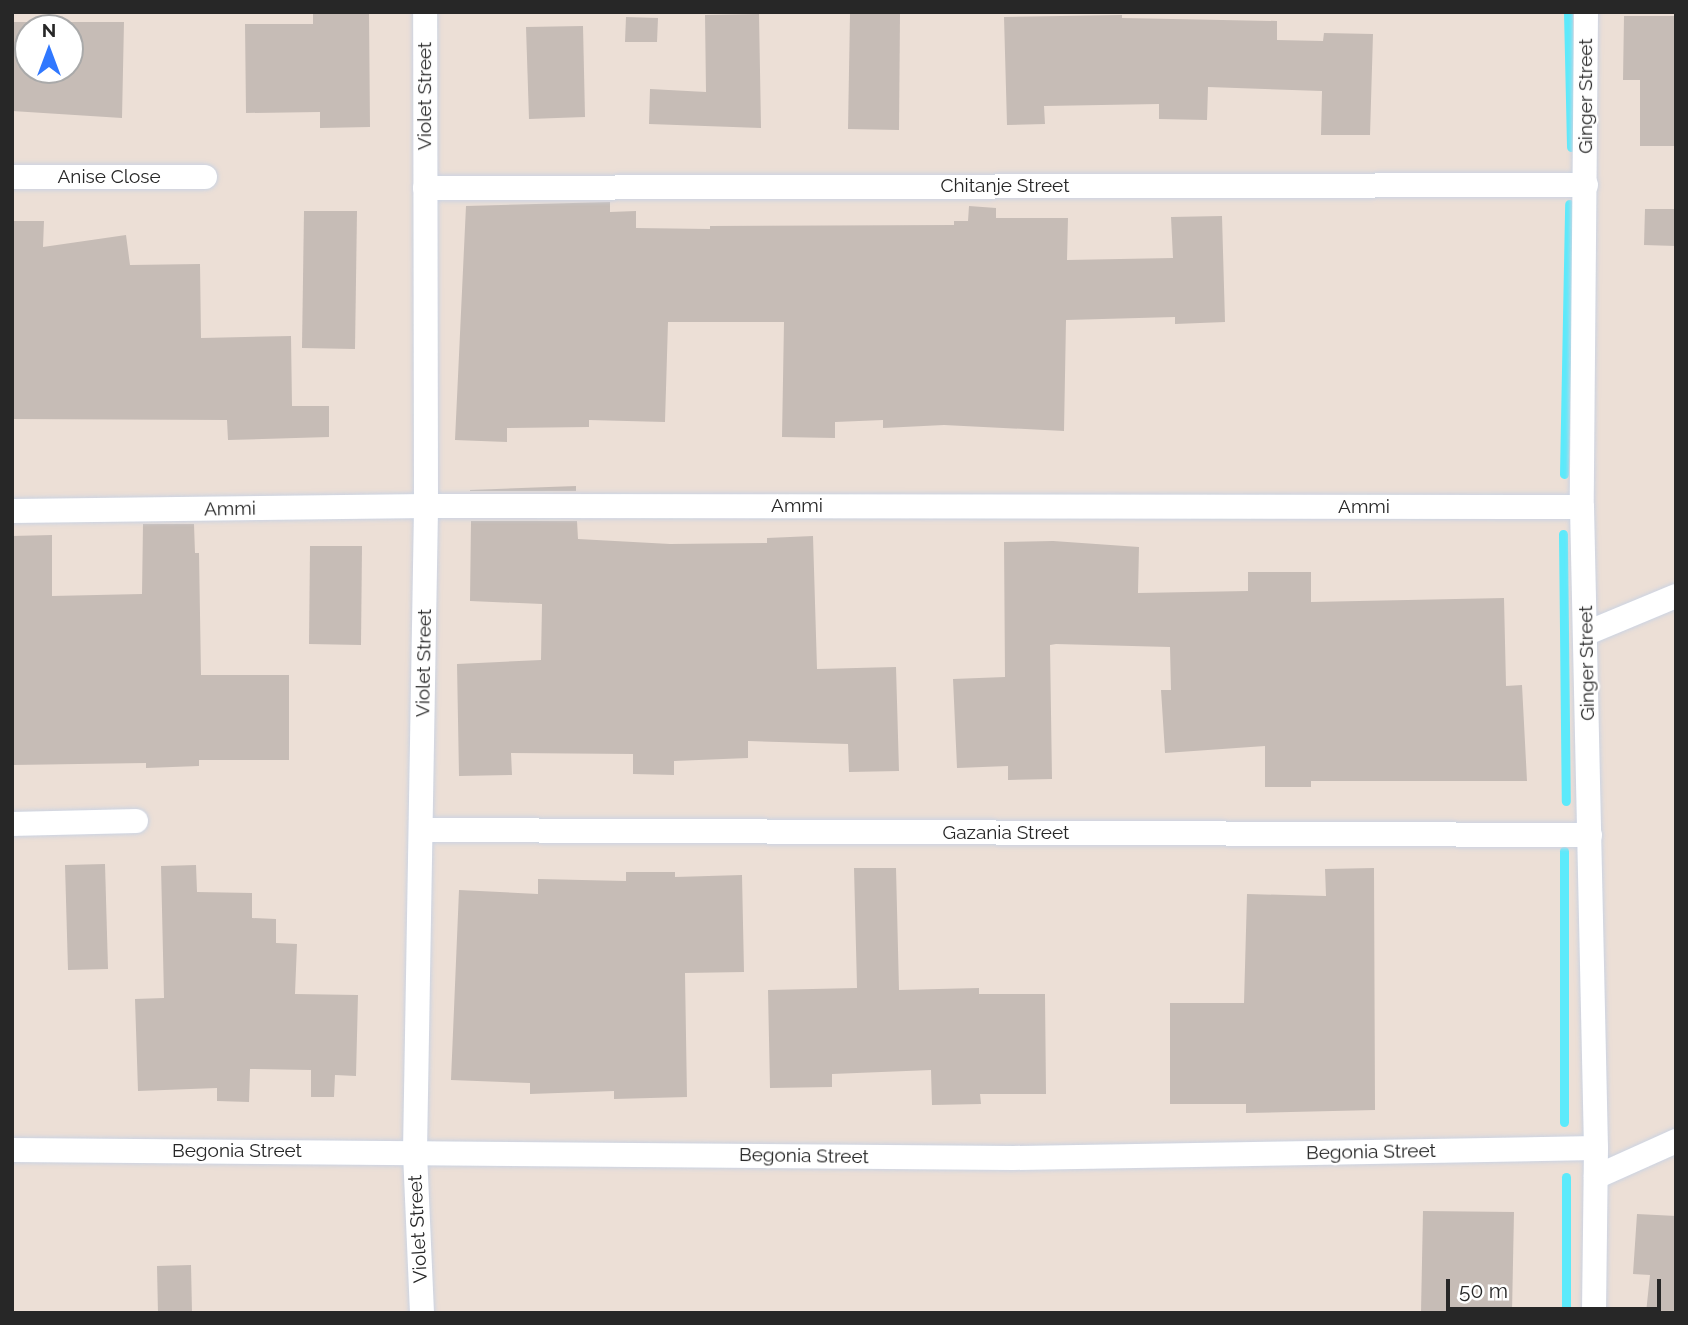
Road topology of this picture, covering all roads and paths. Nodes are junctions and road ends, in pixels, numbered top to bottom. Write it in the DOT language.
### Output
graph roads {
  1 [pos="425,12"];
  2 [pos="1586,12"];
  3 [pos="12,177"];
  4 [pos="205,177"];
  5 [pos="1586,185"];
  6 [pos="425,188"];
  7 [pos="426,506"];
  8 [pos="1582,507"];
  9 [pos="12,512"];
  10 [pos="1676,596"];
  11 [pos="1587,633"];
  12 [pos="136,821"];
  13 [pos="12,824"];
  14 [pos="422,830"];
  15 [pos="1590,835"];
  16 [pos="1676,1141"];
  17 [pos="1596,1149"];
  18 [pos="12,1150"];
  19 [pos="415,1152"];
  20 [pos="1596,1177"];
  21 [pos="422,1313"];
  22 [pos="1594,1313"];
  1 -- 6 [label="street, Violet Street"];
  2 -- 5 [label="street, Ginger Street"];
  3 -- 4 [label="street, Anise Close"];
  5 -- 6 [label="street, Chitanje Street"];
  5 -- 8 [label="street, Ginger Street"];
  6 -- 7 [label="street, Violet Street"];
  7 -- 8 [label="street, Ammi"];
  7 -- 9 [label="street, Ammi"];
  7 -- 14 [label="street, Violet Street"];
  8 -- 11 [label="street, Ginger Street"];
  10 -- 11 [label="street"];
  11 -- 15 [label="street, Ginger Street"];
  12 -- 13 [label="street"];
  14 -- 15 [label="street, Gazania Street"];
  14 -- 19 [label="street, Violet Street"];
  15 -- 17 [label="street, Ginger Street"];
  16 -- 20 [label="street"];
  17 -- 19 [label="street, Begonia Street"];
  17 -- 20 [label="street, Ginger Street"];
  18 -- 19 [label="street, Begonia Street"];
  19 -- 21 [label="street, Violet Street"];
  20 -- 22 [label="street, Ginger Street"];
}
